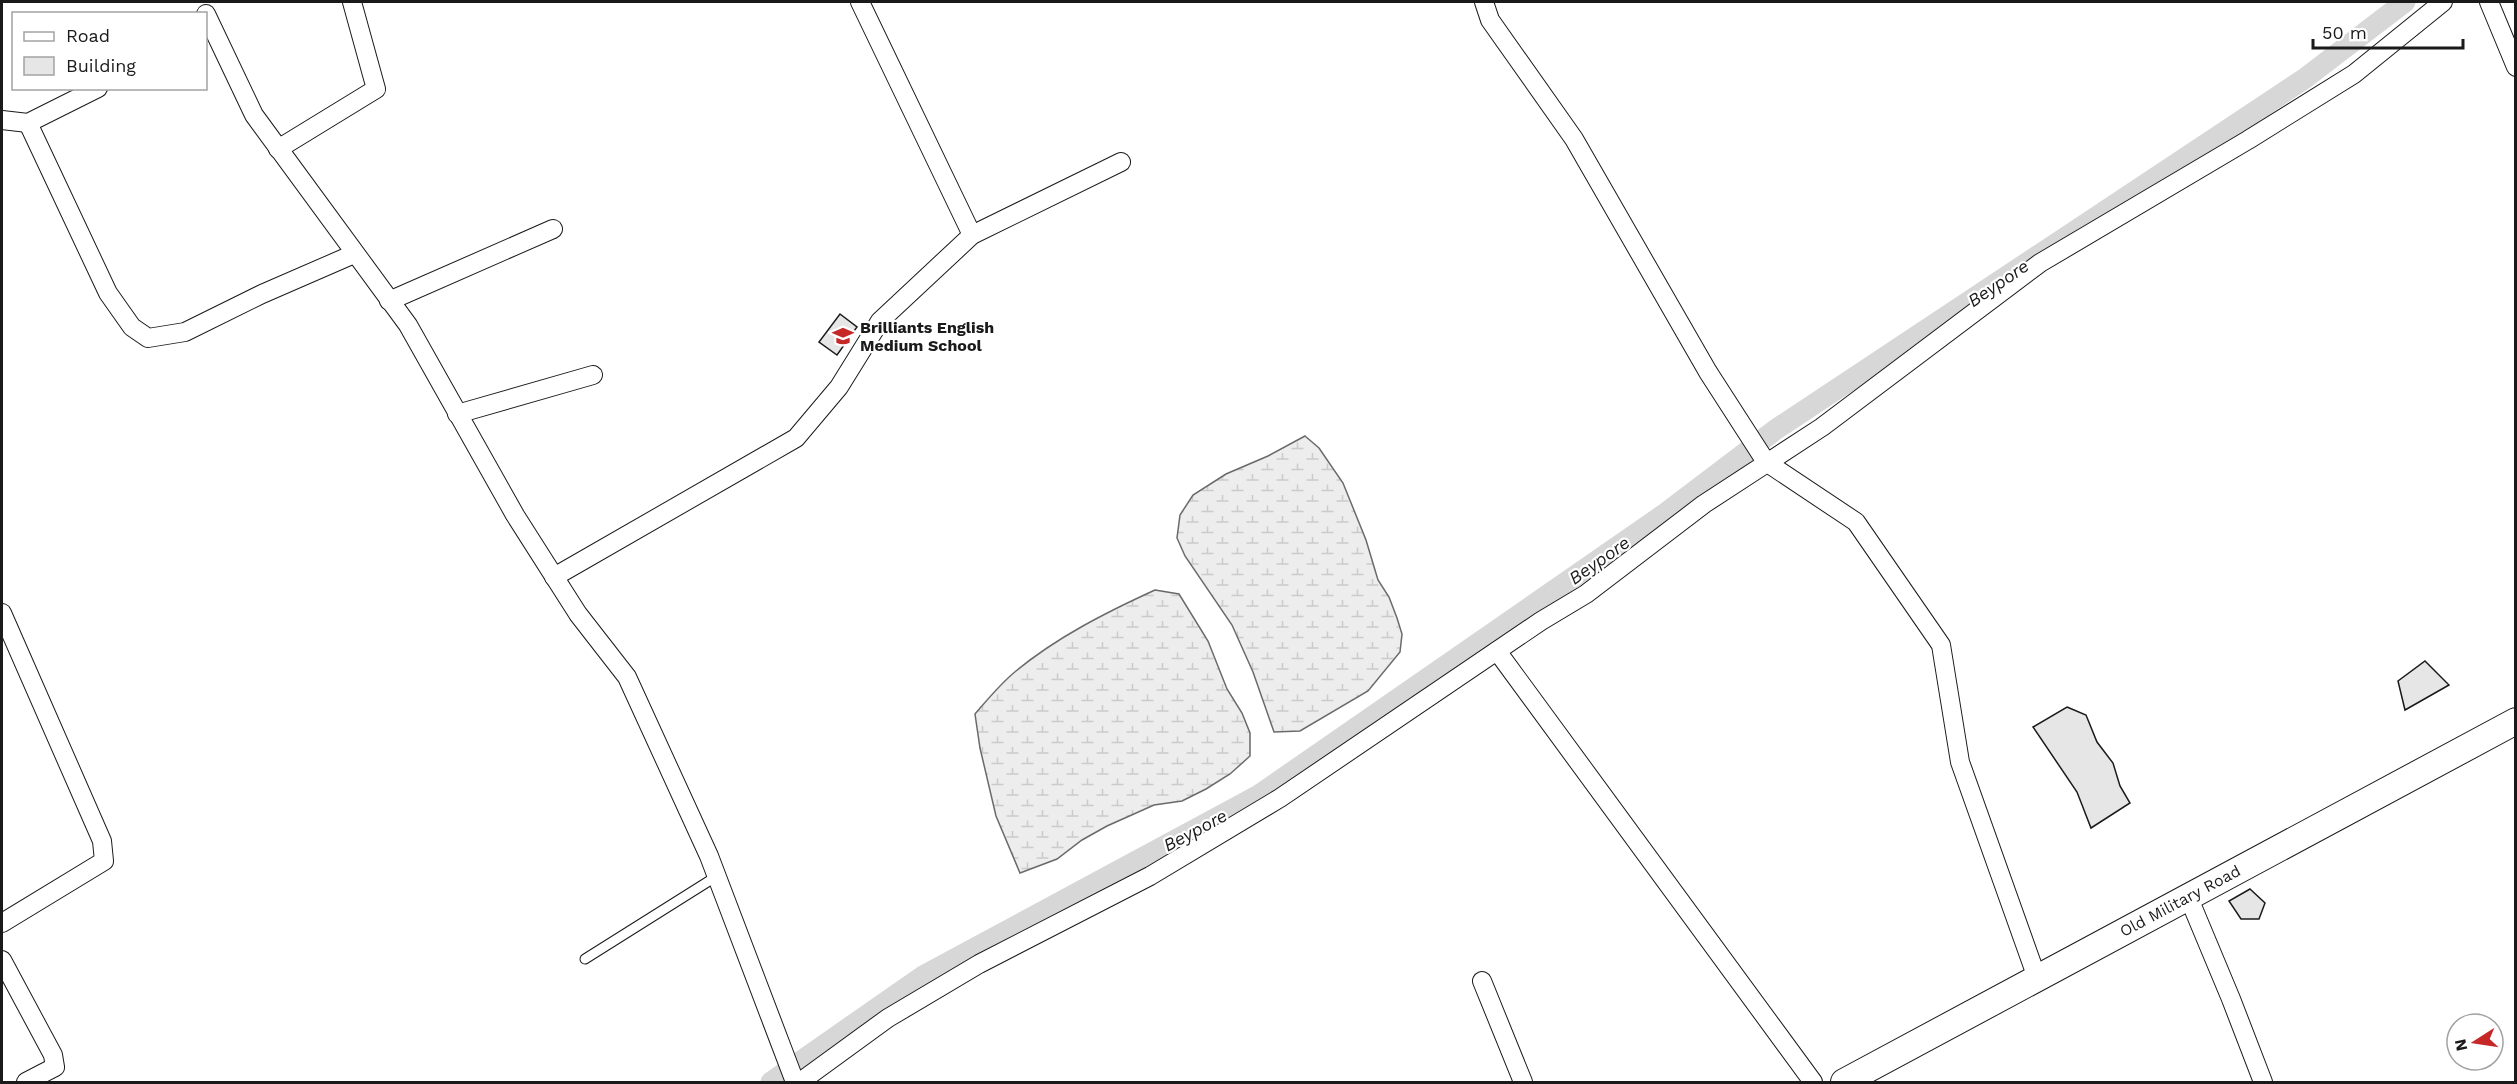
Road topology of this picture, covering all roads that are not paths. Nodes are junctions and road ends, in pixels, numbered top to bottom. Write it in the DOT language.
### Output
graph roads {
  1 [pos="352,2"];
  2 [pos="860,2"];
  3 [pos="1484,2"];
  4 [pos="2443,2"];
  5 [pos="2489,2"];
  6 [pos="207,20"];
  7 [pos="2516,67"];
  8 [pos="94,90"];
  9 [pos="2,120"];
  10 [pos="28,123"];
  11 [pos="278,149"];
  12 [pos="1121,162"];
  13 [pos="553,229"];
  14 [pos="972,235"];
  15 [pos="354,254"];
  16 [pos="389,301"];
  17 [pos="593,375"];
  18 [pos="457,414"];
  19 [pos="1766,462"];
  20 [pos="554,577"];
  21 [pos="2,613"];
  22 [pos="1497,651"];
  23 [pos="2516,721"];
  24 [pos="717,876"];
  25 [pos="2188,896"];
  26 [pos="2,923"];
  27 [pos="585,959"];
  28 [pos="2,960"];
  29 [pos="2037,978"];
  30 [pos="1482,981"];
  31 [pos="26,1083"];
  32 [pos="795,1083"];
  33 [pos="800,1083"];
  34 [pos="1523,1083"];
  35 [pos="1813,1083"];
  36 [pos="1844,1083"];
  37 [pos="2263,1083"];
  1 -- 11 [label="street"];
  2 -- 14 [label="street"];
  3 -- 19 [label="street"];
  4 -- 19 [label="street"];
  5 -- 7 [label="street"];
  6 -- 11 [label="street"];
  8 -- 10 [label="street"];
  9 -- 10 [label="street"];
  10 -- 15 [label="street"];
  11 -- 15 [label="street"];
  12 -- 14 [label="street"];
  13 -- 16 [label="street"];
  14 -- 20 [label="street"];
  15 -- 16 [label="street"];
  16 -- 18 [label="street"];
  17 -- 18 [label="street"];
  18 -- 20 [label="street"];
  19 -- 22 [label="street"];
  19 -- 29 [label="street"];
  20 -- 24 [label="street"];
  21 -- 26 [label="street"];
  22 -- 33 [label="street"];
  22 -- 35 [label="street"];
  23 -- 25 [label="main road, Old Military Road"];
  24 -- 27 [label="lane"];
  24 -- 32 [label="street"];
  25 -- 29 [label="main road, Old Military Road"];
  25 -- 37 [label="street"];
  28 -- 31 [label="street"];
  29 -- 36 [label="main road, Old Military Road"];
  30 -- 34 [label="street"];
}
